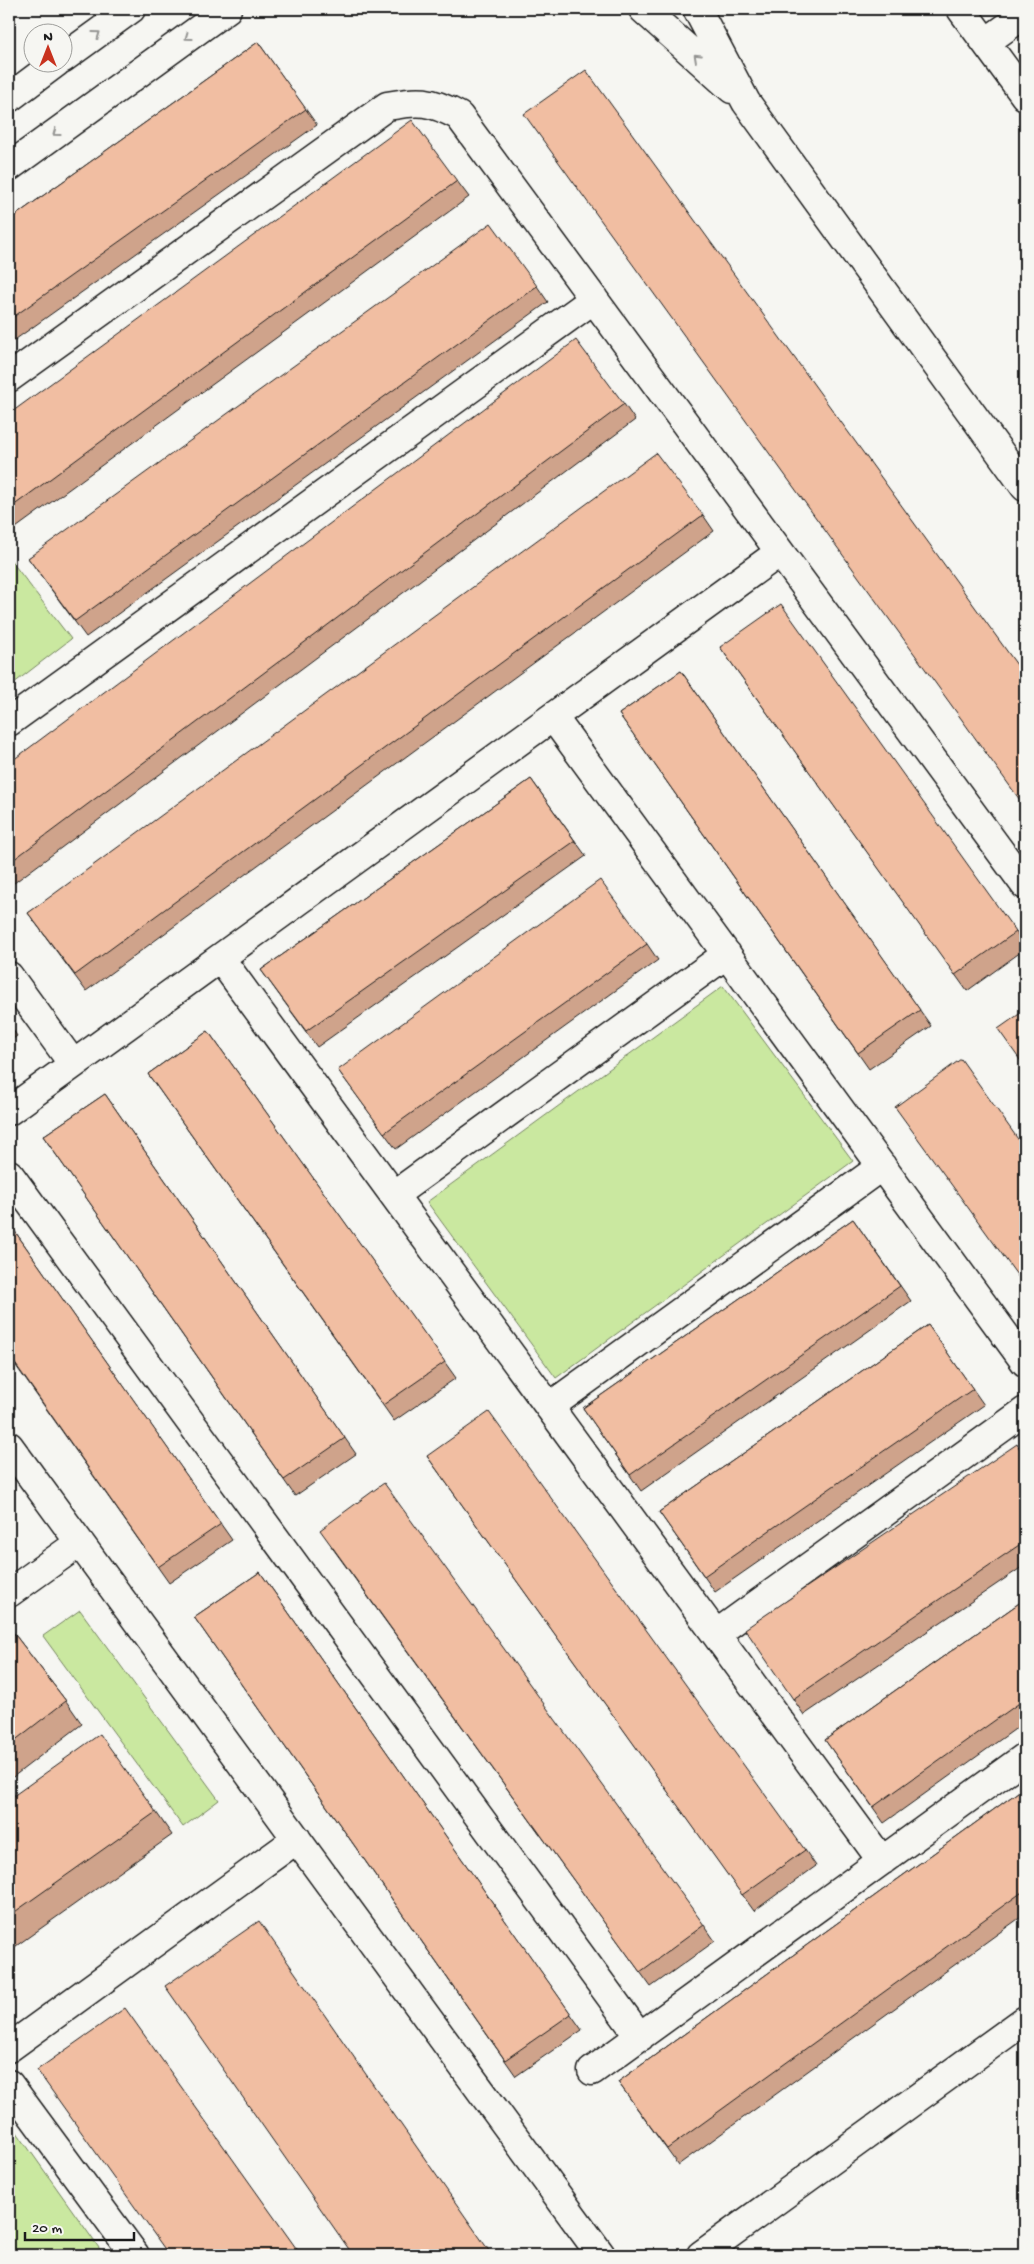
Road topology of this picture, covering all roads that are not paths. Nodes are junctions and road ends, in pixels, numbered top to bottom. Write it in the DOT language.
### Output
graph roads {
  1 [pos="131,9"];
  2 [pos="227,9"];
  3 [pos="643,9"];
  4 [pos="697,9"];
  5 [pos="961,9"];
  6 [pos="1025,14"];
  7 [pos="986,42"];
  8 [pos="72,52"];
  9 [pos="44,72"];
  10 [pos="1025,96"];
  11 [pos="9,98"];
  12 [pos="746,102"];
  13 [pos="9,167"];
  14 [pos="594,299"];
  15 [pos="9,378"];
  16 [pos="1025,487"];
  17 [pos="780,552"];
  18 [pos="553,717"];
  19 [pos="9,722"];
  20 [pos="1025,885"];
  21 [pos="727,954"];
  22 [pos="220,958"];
  23 [pos="9,976"];
  24 [pos="73,1064"];
  25 [pos="9,1111"];
  26 [pos="882,1166"];
  27 [pos="9,1174"];
  28 [pos="394,1195"];
  29 [pos="1025,1362"];
  30 [pos="549,1407"];
  31 [pos="1025,1410"];
  32 [pos="9,1446"];
  33 [pos="79,1542"];
  34 [pos="9,1593"];
  35 [pos="716,1634"];
  36 [pos="1025,1757"];
  37 [pos="296,1839"];
  38 [pos="882,1861"];
  39 [pos="1025,2020"];
  40 [pos="640,2037"];
  41 [pos="9,2048"];
  42 [pos="592,2071"];
  43 [pos="9,2084"];
  44 [pos="134,2255"];
  45 [pos="601,2255"];
  46 [pos="701,2255"];
  8 -- 1 [label="street, one-way"];
  2 -- 13 [label="street, one-way"];
  12 -- 3 [label="street, one-way"];
  4 -- 12 [label="street"];
  5 -- 7 [label="street"];
  6 -- 7 [label="street"];
  7 -- 10 [label="street"];
  9 -- 11 [label="street"];
  12 -- 16 [label="street"];
  14 -- 15 [label="street"];
  14 -- 17 [label="street"];
  14 -- 19 [label="street"];
  17 -- 18 [label="street"];
  17 -- 20 [label="street"];
  18 -- 21 [label="street"];
  18 -- 22 [label="street"];
  21 -- 26 [label="street"];
  21 -- 28 [label="street"];
  22 -- 24 [label="street"];
  22 -- 28 [label="street"];
  23 -- 24 [label="street"];
  24 -- 25 [label="street"];
  26 -- 29 [label="street"];
  26 -- 30 [label="street"];
  27 -- 40 [label="street"];
  28 -- 30 [label="street"];
  30 -- 35 [label="street"];
  31 -- 35 [label="street"];
  32 -- 33 [label="street"];
  33 -- 34 [label="street"];
  33 -- 37 [label="street"];
  35 -- 38 [label="street"];
  36 -- 38 [label="street"];
  37 -- 41 [label="street"];
  37 -- 45 [label="street"];
  38 -- 40 [label="street"];
  39 -- 46 [label="street"];
  40 -- 42 [label="street"];
  43 -- 44 [label="street"];
}
